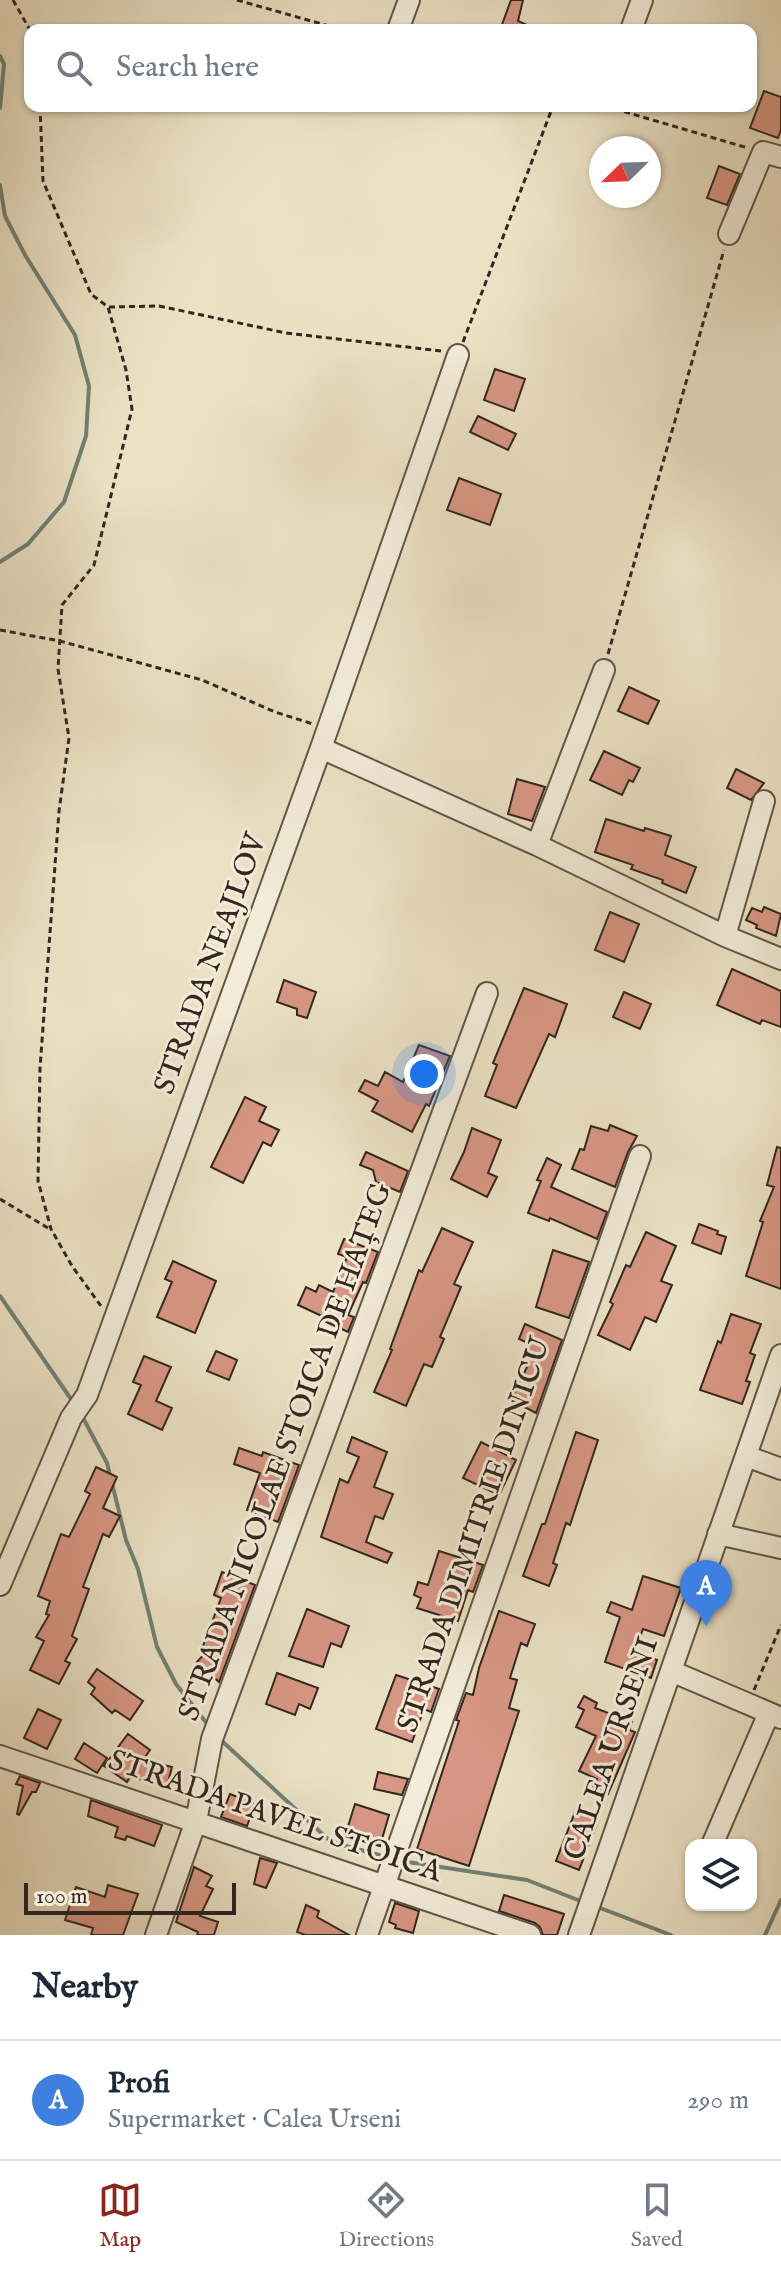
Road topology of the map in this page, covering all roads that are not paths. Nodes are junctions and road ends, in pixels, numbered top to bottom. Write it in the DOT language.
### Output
graph roads {
  1 [pos="409,0"];
  2 [pos="642,0"];
  3 [pos="400,24"];
  4 [pos="633,24"];
  5 [pos="772,155"];
  6 [pos="729,234"];
  7 [pos="458,355"];
  8 [pos="604,670"];
  9 [pos="325,739"];
  10 [pos="764,801"];
  11 [pos="537,845"];
  12 [pos="725,936"];
  13 [pos="781,959"];
  14 [pos="487,993"];
  15 [pos="640,1156"];
  16 [pos="781,1355"];
  17 [pos="746,1456"];
  18 [pos="781,1469"];
  19 [pos="718,1534"];
  20 [pos="781,1548"];
  21 [pos="0,1585"];
  22 [pos="671,1671"];
  23 [pos="775,1716"];
  24 [pos="0,1757"];
  25 [pos="196,1821"];
  26 [pos="715,1839"];
  27 [pos="384,1885"];
  28 [pos="581,1928"];
  29 [pos="156,1935"];
  30 [pos="367,1935"];
  31 [pos="530,1935"];
  1 -- 3 [label="street"];
  2 -- 4 [label="street"];
  5 -- 6 [label="street"];
  7 -- 9 [label="street, STRADA NEAJLOV"];
  8 -- 11 [label="street"];
  9 -- 11 [label="street"];
  9 -- 21 [label="street, STRADA NEAJLOV"];
  10 -- 12 [label="street"];
  11 -- 12 [label="street"];
  12 -- 13 [label="street"];
  14 -- 25 [label="street, STRADA NICOLAE STOICA DE HAȚEG"];
  15 -- 27 [label="street, STRADA DIMITRIE DINICU"];
  16 -- 17 [label="street, CALEA URSENI"];
  17 -- 18 [label="street"];
  17 -- 19 [label="street, CALEA URSENI"];
  19 -- 20 [label="street"];
  19 -- 22 [label="street, CALEA URSENI"];
  22 -- 23 [label="street"];
  22 -- 28 [label="street, CALEA URSENI"];
  23 -- 26 [label="street"];
  24 -- 25 [label="street, STRADA PAVEL STOICA"];
  25 -- 27 [label="street, STRADA PAVEL STOICA"];
  25 -- 29 [label="street, STRADA NICOLAE STOICA DE HAȚEG"];
  27 -- 30 [label="street, STRADA DIMITRIE DINICU"];
  27 -- 31 [label="street, STRADA PAVEL STOICA"];
}
